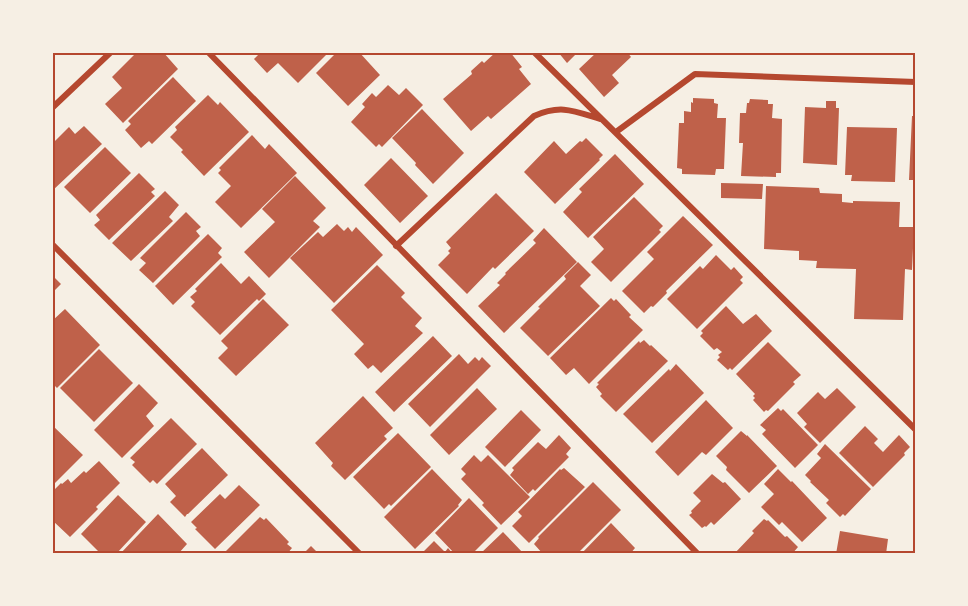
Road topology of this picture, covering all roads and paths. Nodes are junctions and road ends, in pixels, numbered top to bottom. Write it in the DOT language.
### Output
graph roads {
  1 [pos="111,52"];
  2 [pos="208,52"];
  3 [pos="534,52"];
  4 [pos="915,82"];
  5 [pos="52,108"];
  6 [pos="604,120"];
  7 [pos="616,132"];
  8 [pos="52,244"];
  9 [pos="396,246"];
  10 [pos="915,430"];
  11 [pos="360,554"];
  12 [pos="698,554"];
  1 -- 5 [label="street"];
  2 -- 9 [label="street"];
  3 -- 6 [label="street"];
  4 -- 7 [label="street"];
  6 -- 7 [label="street"];
  6 -- 9 [label="street"];
  7 -- 10 [label="street"];
  8 -- 11 [label="street"];
  9 -- 12 [label="street"];
}
